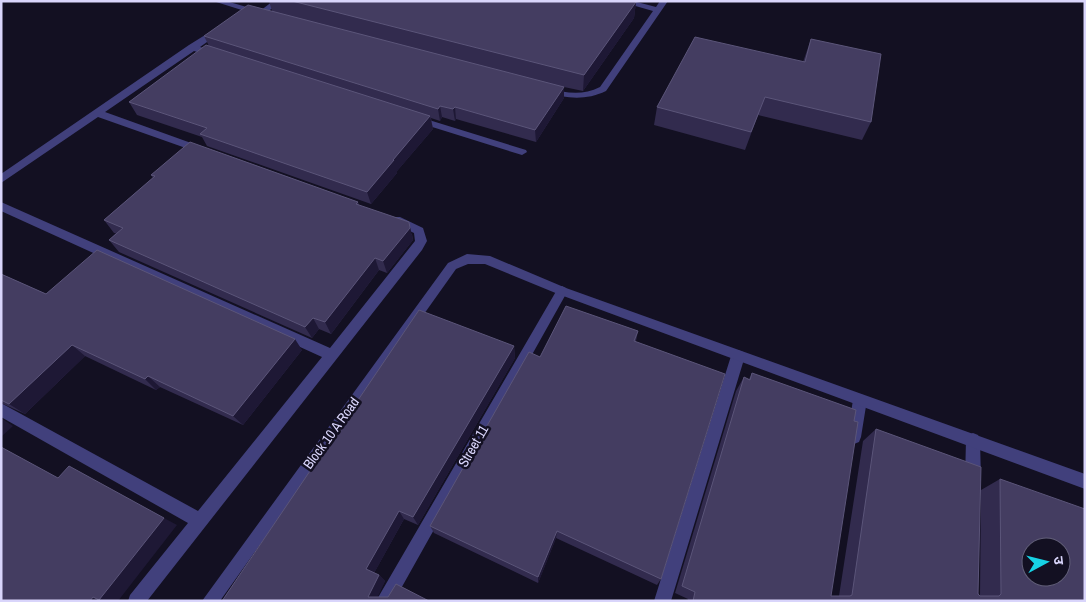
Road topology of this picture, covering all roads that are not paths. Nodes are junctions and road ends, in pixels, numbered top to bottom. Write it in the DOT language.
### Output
graph roads {
  1 [pos="218,1"];
  2 [pos="279,1"];
  3 [pos="622,1"];
  4 [pos="664,1"];
  5 [pos="658,10"];
  6 [pos="224,26"];
  7 [pos="192,48"];
  8 [pos="230,59"];
  9 [pos="534,87"];
  10 [pos="97,113"];
  11 [pos="409,116"];
  12 [pos="522,152"];
  13 [pos="209,153"];
  14 [pos="1,179"];
  15 [pos="1,206"];
  16 [pos="386,217"];
  17 [pos="562,291"];
  18 [pos="331,355"];
  19 [pos="738,356"];
  20 [pos="860,400"];
  21 [pos="1,409"];
  22 [pos="973,440"];
  23 [pos="852,448"];
  24 [pos="1085,482"];
  25 [pos="972,494"];
  26 [pos="199,521"];
  27 [pos="136,601"];
  28 [pos="210,601"];
  29 [pos="384,601"];
  30 [pos="662,601"];
  1 -- 2 [label="street"];
  3 -- 5 [label="street"];
  4 -- 5 [label="street"];
  5 -- 9 [label="street"];
  6 -- 7 [label="street"];
  7 -- 8 [label="street"];
  7 -- 10 [label="street"];
  10 -- 13 [label="street"];
  10 -- 14 [label="street"];
  11 -- 12 [label="street"];
  15 -- 18 [label="street"];
  16 -- 18 [label="street"];
  17 -- 19 [label="street"];
  17 -- 28 [label="street, Block 10 A Road"];
  17 -- 29 [label="street, Street 11"];
  18 -- 26 [label="street"];
  19 -- 20 [label="street"];
  19 -- 30 [label="street"];
  20 -- 22 [label="street"];
  20 -- 23 [label="street"];
  21 -- 26 [label="street"];
  22 -- 24 [label="street"];
  22 -- 25 [label="street"];
  26 -- 27 [label="street"];
}
